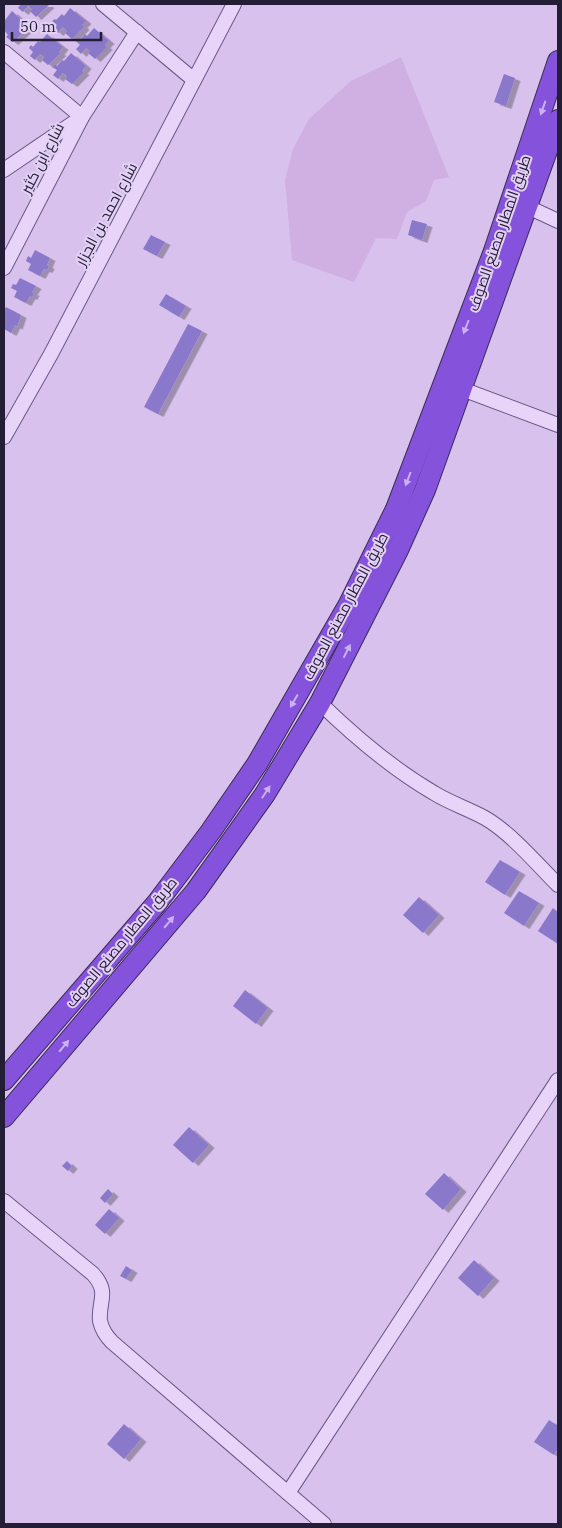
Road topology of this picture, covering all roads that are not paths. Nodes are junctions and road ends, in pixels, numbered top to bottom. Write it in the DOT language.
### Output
graph roads {
  1 [pos="103,4"];
  2 [pos="234,4"];
  3 [pos="136,32"];
  4 [pos="4,52"];
  5 [pos="558,61"];
  6 [pos="194,80"];
  7 [pos="82,117"];
  8 [pos="558,120"];
  9 [pos="4,170"];
  10 [pos="528,207"];
  11 [pos="558,221"];
  12 [pos="502,254"];
  13 [pos="4,268"];
  14 [pos="462,389"];
  15 [pos="558,425"];
  16 [pos="4,437"];
  17 [pos="320,703"];
  18 [pos="558,885"];
  19 [pos="4,1080"];
  20 [pos="558,1080"];
  21 [pos="4,1118"];
  22 [pos="4,1201"];
  23 [pos="288,1493"];
  24 [pos="324,1524"];
  1 -- 3 [label="street"];
  2 -- 6 [label="street, شارع احمد بن الجزار"];
  3 -- 6 [label="street"];
  3 -- 7 [label="street, شارع ابن كثير"];
  4 -- 7 [label="street"];
  5 -- 12 [label="highway, طريق المطار مصنع الصوف, one-way"];
  6 -- 16 [label="street, شارع احمد بن الجزار"];
  7 -- 9 [label="street"];
  7 -- 13 [label="street, شارع ابن كثير"];
  8 -- 10 [label="highway, طريق المطار مصنع الصوف"];
  10 -- 11 [label="street"];
  10 -- 12 [label="highway, طريق المطار مصنع الصوف"];
  12 -- 14 [label="highway, طريق المطار مصنع الصوف"];
  12 -- 19 [label="highway, طريق المطار مصنع الصوف, one-way"];
  14 -- 15 [label="street"];
  17 -- 14 [label="highway, طريق المطار مصنع الصوف, one-way"];
  17 -- 18 [label="street"];
  21 -- 17 [label="highway, طريق المطار مصنع الصوف, one-way"];
  20 -- 23 [label="street"];
  22 -- 23 [label="street"];
  23 -- 24 [label="street"];
}
